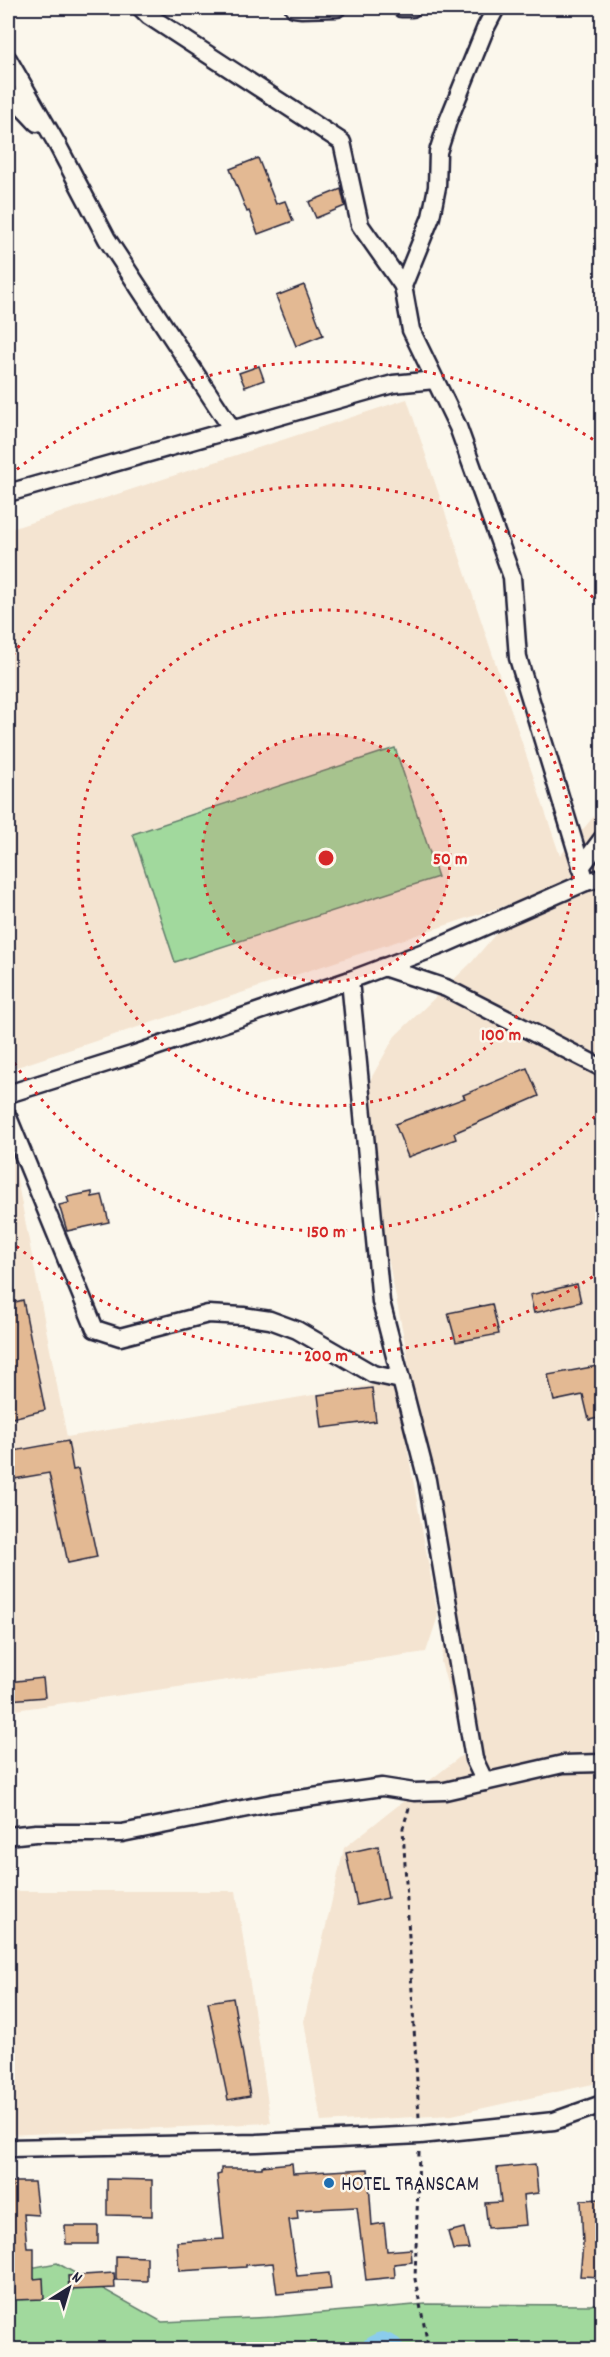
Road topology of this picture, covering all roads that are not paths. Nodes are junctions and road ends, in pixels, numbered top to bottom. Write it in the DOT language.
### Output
graph roads {
  1 [pos="141,8"];
  2 [pos="294,8"];
  3 [pos="337,8"];
  4 [pos="400,8"];
  5 [pos="412,8"];
  6 [pos="496,8"];
  7 [pos="8,59"];
  8 [pos="8,92"];
  9 [pos="57,144"];
  10 [pos="402,286"];
  11 [pos="435,380"];
  12 [pos="232,429"];
  13 [pos="8,493"];
  14 [pos="603,838"];
  15 [pos="584,874"];
  16 [pos="603,878"];
  17 [pos="383,967"];
  18 [pos="350,980"];
  19 [pos="603,1068"];
  20 [pos="8,1094"];
  21 [pos="8,1117"];
  22 [pos="401,1380"];
  23 [pos="603,1763"];
  24 [pos="485,1782"];
  25 [pos="8,1836"];
  26 [pos="603,2104"];
  27 [pos="8,2148"];
  1 -- 10 [label="street"];
  2 -- 3 [label="street"];
  4 -- 5 [label="street"];
  6 -- 10 [label="street"];
  7 -- 9 [label="street"];
  8 -- 9 [label="street"];
  9 -- 12 [label="street"];
  10 -- 11 [label="street"];
  11 -- 12 [label="street"];
  11 -- 15 [label="street"];
  12 -- 13 [label="street"];
  14 -- 15 [label="street"];
  15 -- 16 [label="street"];
  15 -- 17 [label="street"];
  17 -- 18 [label="street"];
  17 -- 19 [label="street"];
  18 -- 20 [label="street"];
  18 -- 22 [label="street"];
  21 -- 22 [label="street"];
  22 -- 24 [label="street"];
  23 -- 24 [label="street"];
  24 -- 25 [label="street"];
  26 -- 27 [label="street"];
}
